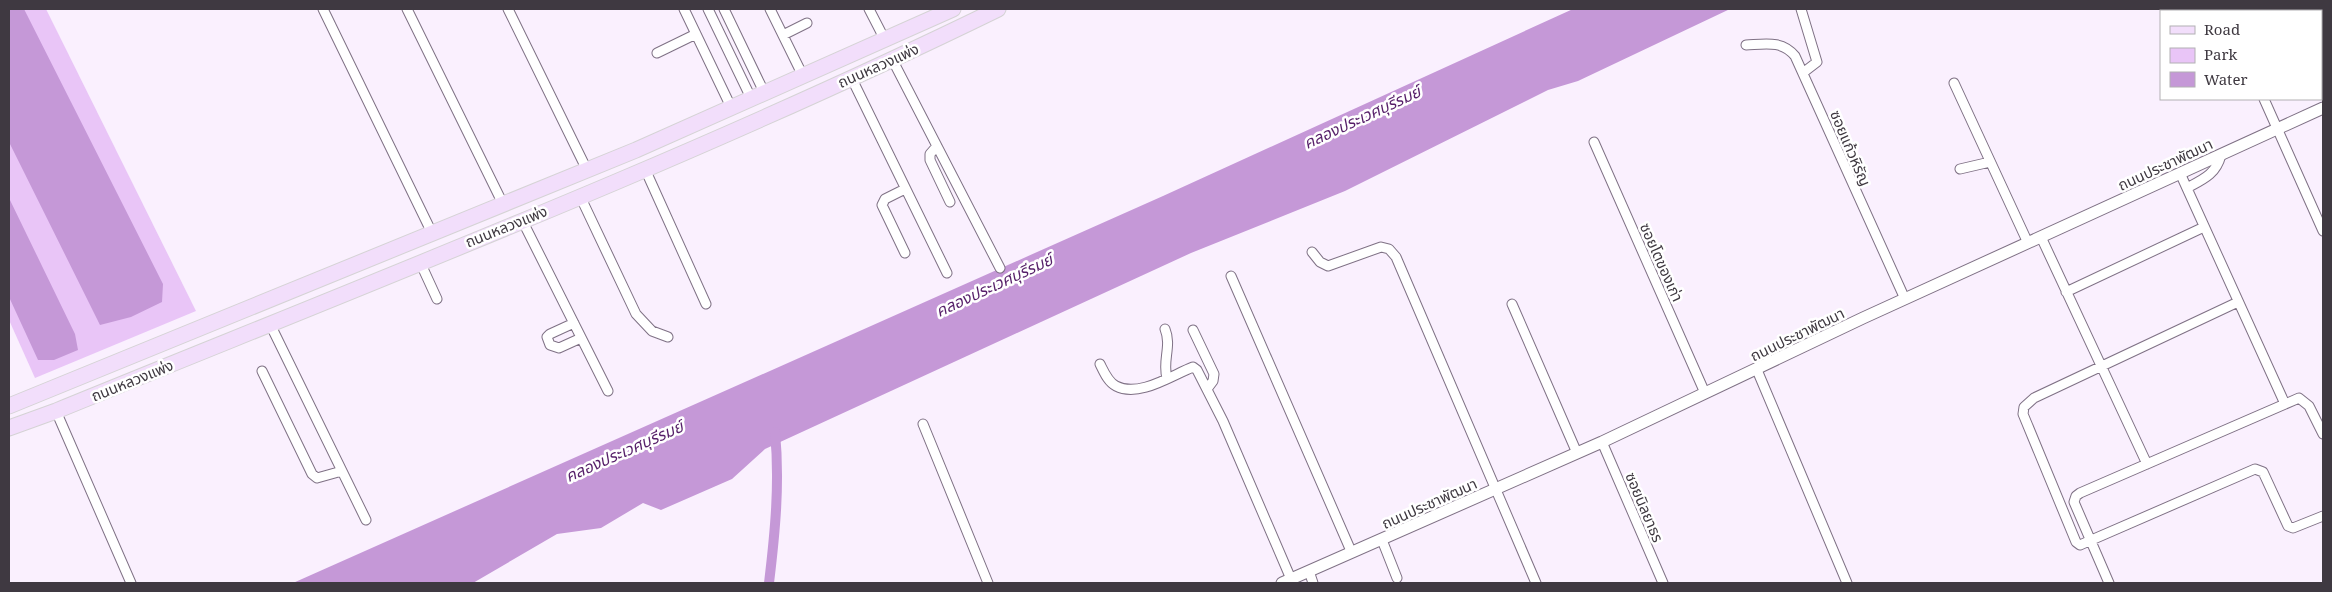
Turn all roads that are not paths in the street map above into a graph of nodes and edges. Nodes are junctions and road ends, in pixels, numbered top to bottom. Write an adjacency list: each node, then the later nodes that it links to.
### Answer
1 (323, 9): 49 (street)
2 (407, 9): 45 (street)
3 (508, 9): 39 (street)
4 (684, 9): 16 (street)
5 (708, 9): 15 (street)
6 (724, 9): 13 (street)
7 (770, 9): 17 (street)
8 (870, 9): 18 (street)
9 (953, 9): 14 (main road, ถนนหลวงแพ่ง)
10 (998, 9): 19 (main road, ถนนหลวงแพ่ง)
11 (1801, 9): 23 (street)
12 (807, 23): 17 (street)
13 (733, 27): 15 (street); 27 (street)
14 (914, 28): 18 (main road, ถนนหลวงแพ่ง); 19 (main road)
15 (720, 33): 27 (street)
16 (696, 34): 21 (street); 29 (street)
17 (783, 35): 24 (street)
18 (885, 40): 24 (main road, ถนนหลวงแพ่ง)
19 (923, 46): 22 (main road, ถนนหลวงแพ่ง)
20 (1746, 46): 23 (street, ซอยแก้วหิรัญ)
21 (658, 53)
22 (892, 59): 25 (main road, ถนนหลวงแพ่ง); 33 (street)
23 (1804, 72): 60 (street, ซอยแก้วหิรัญ)
24 (803, 76): 27 (main road, ถนนหลวงแพ่ง)
25 (851, 77): 37 (main road, ถนนหลวงแพ่ง); 42 (street)
26 (1954, 83): 36 (street)
27 (758, 95): 29 (main road, ถนนหลวงแพ่ง)
28 (2264, 100): 31 (street)
29 (731, 107): 34 (main road, ถนนหลวงแพ่ง)
30 (2323, 108): 31 (street, ถนนประชาพัฒนา)
31 (2278, 127): 35 (street, ถนนประชาพัฒนา); 48 (street)
32 (1594, 142): 77 (street, ซอยโตของเก่า)
33 (937, 146): 44 (street); 55 (street)
34 (636, 150): 37 (main road); 39 (main road, ถนนหลวงแพ่ง)
35 (2221, 154): 40 (street, ถนนประชาพัฒนา); 41 (street)
36 (1990, 162): 38 (street); 51 (street)
37 (645, 169): 43 (main road, ถนนหลวงแพ่ง); 62 (street)
38 (1960, 169)
39 (587, 170): 45 (main road, ถนนหลวงแพ่ง)
40 (2180, 173): 41 (street); 50 (street, ถนนประชาพัฒนา)
41 (2187, 188): 47 (street)
42 (906, 189): 53 (street); 56 (street)
43 (580, 196): 46 (main road, ถนนหลวงแพ่ง); 68 (street)
44 (950, 202)
45 (503, 204): 49 (main road, ถนนหลวงแพ่ง)
46 (522, 220): 54 (main road, ถนนหลวงแพ่ง); 64 (street)
47 (2204, 227): 58 (street); 61 (street)
48 (2323, 231)
49 (432, 233): 79 (main road, ถนนหลวงแพ่ง)
50 (2041, 237): 51 (street, ถนนประชาพัฒนา); 58 (street)
51 (2028, 243): 60 (street, ถนนประชาพัฒนา)
52 (1312, 252): 88 (street)
53 (905, 253)
54 (420, 262): 59 (street); 65 (main road, ถนนหลวงแพ่ง)
55 (1000, 268)
56 (947, 273)
57 (1231, 276): 93 (street)
58 (2066, 292): 71 (street)
59 (437, 299)
60 (1905, 299): 72 (street, ถนนประชาพัฒนา)
61 (2238, 302): 71 (street); 78 (street)
62 (706, 304)
63 (1512, 304): 85 (street)
64 (574, 323): 69 (street); 69 (street)
65 (270, 324): 80 (main road, ถนนหลวงแพ่ง); 87 (street)
66 (1165, 329): 74 (street)
67 (1193, 330): 75 (street)
68 (668, 337)
69 (581, 338): 76 (street)
70 (1100, 364): 74 (street)
71 (2101, 366): 86 (street); 92 (street)
72 (1757, 370): 77 (street, ถนนประชาพัฒนา); 102 (street)
73 (262, 371): 87 (street)
74 (1167, 378): 75 (street)
75 (1207, 388): 96 (street)
76 (608, 391)
77 (1705, 393): 84 (street, ถนนประชาพัฒนา)
78 (2285, 404): 83 (street); 86 (street)
79 (9, 406)
80 (56, 411): 82 (main road, ถนนหลวงแพ่ง); 97 (street)
81 (923, 424): 98 (street)
82 (9, 428)
83 (2323, 434)
84 (1602, 442): 85 (street, ถนนประชาพัฒนา); 101 (street, ซอยนิลยาธร)
85 (1577, 453): 88 (street, ถนนประชาพัฒนา)
86 (2147, 464): 92 (street)
87 (342, 472): 90 (street)
88 (1496, 490): 91 (street, ถนนประชาพัฒนา); 100 (street)
89 (2323, 516): 92 (street)
90 (366, 520)
91 (1382, 540): 93 (street, ถนนประชาพัฒนา); 95 (street)
92 (2091, 542): 103 (street)
93 (1352, 551): 94 (street, ถนนประชาพัฒนา)
94 (1309, 571): 96 (street, ถนนประชาพัฒนา); 99 (street)
95 (1397, 578)
96 (1291, 581)
97 (131, 583)
98 (988, 583)
99 (1313, 583)
100 (1536, 583)
101 (1663, 583)
102 (1847, 583)
103 (2109, 583)

